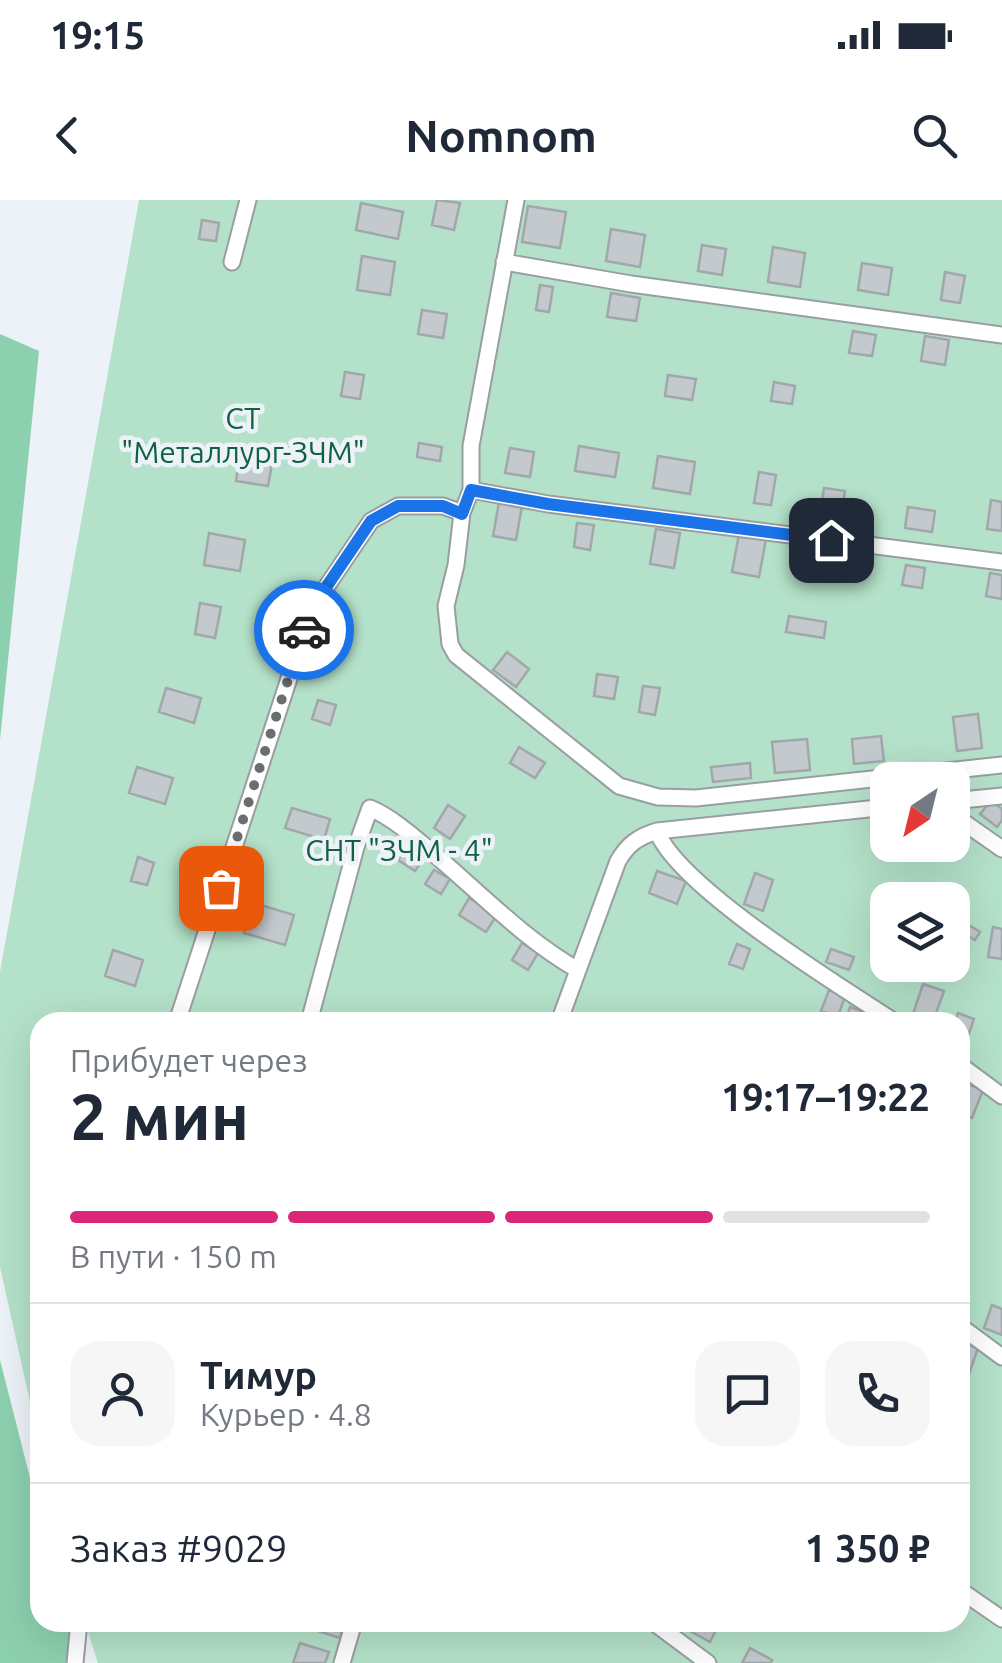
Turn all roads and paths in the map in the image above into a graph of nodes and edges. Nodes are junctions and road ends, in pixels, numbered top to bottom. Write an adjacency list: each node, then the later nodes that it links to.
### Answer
1 (248, 200): 3 (lane)
2 (516, 200): 4 (lane)
3 (232, 262)
4 (504, 262): 5 (lane); 6 (lane)
5 (1002, 334)
6 (471, 490): 7 (lane); 8 (lane)
7 (462, 514): 9 (lane); 17 (lane)
8 (1002, 562)
9 (1002, 765)
10 (1002, 796): 11 (lane)
11 (970, 799)
12 (870, 808): 14 (lane)
13 (970, 827): 15 (lane)
14 (656, 831): 16 (lane); 20 (lane)
15 (1002, 849)
16 (578, 970): 18 (lane); 19 (lane)
17 (180, 1012)
18 (312, 1012)
19 (563, 1012)
20 (881, 1012)
21 (970, 1072): 22 (lane)
22 (1002, 1096)
23 (970, 1333): 24 (lane)
24 (1002, 1357)
25 (970, 1597): 26 (lane)
26 (1002, 1619)
27 (78, 1632): 30 (lane)
28 (351, 1632): 31 (lane)
29 (666, 1632): 32 (lane)
30 (75, 1663)
31 (342, 1663)
32 (708, 1663)

